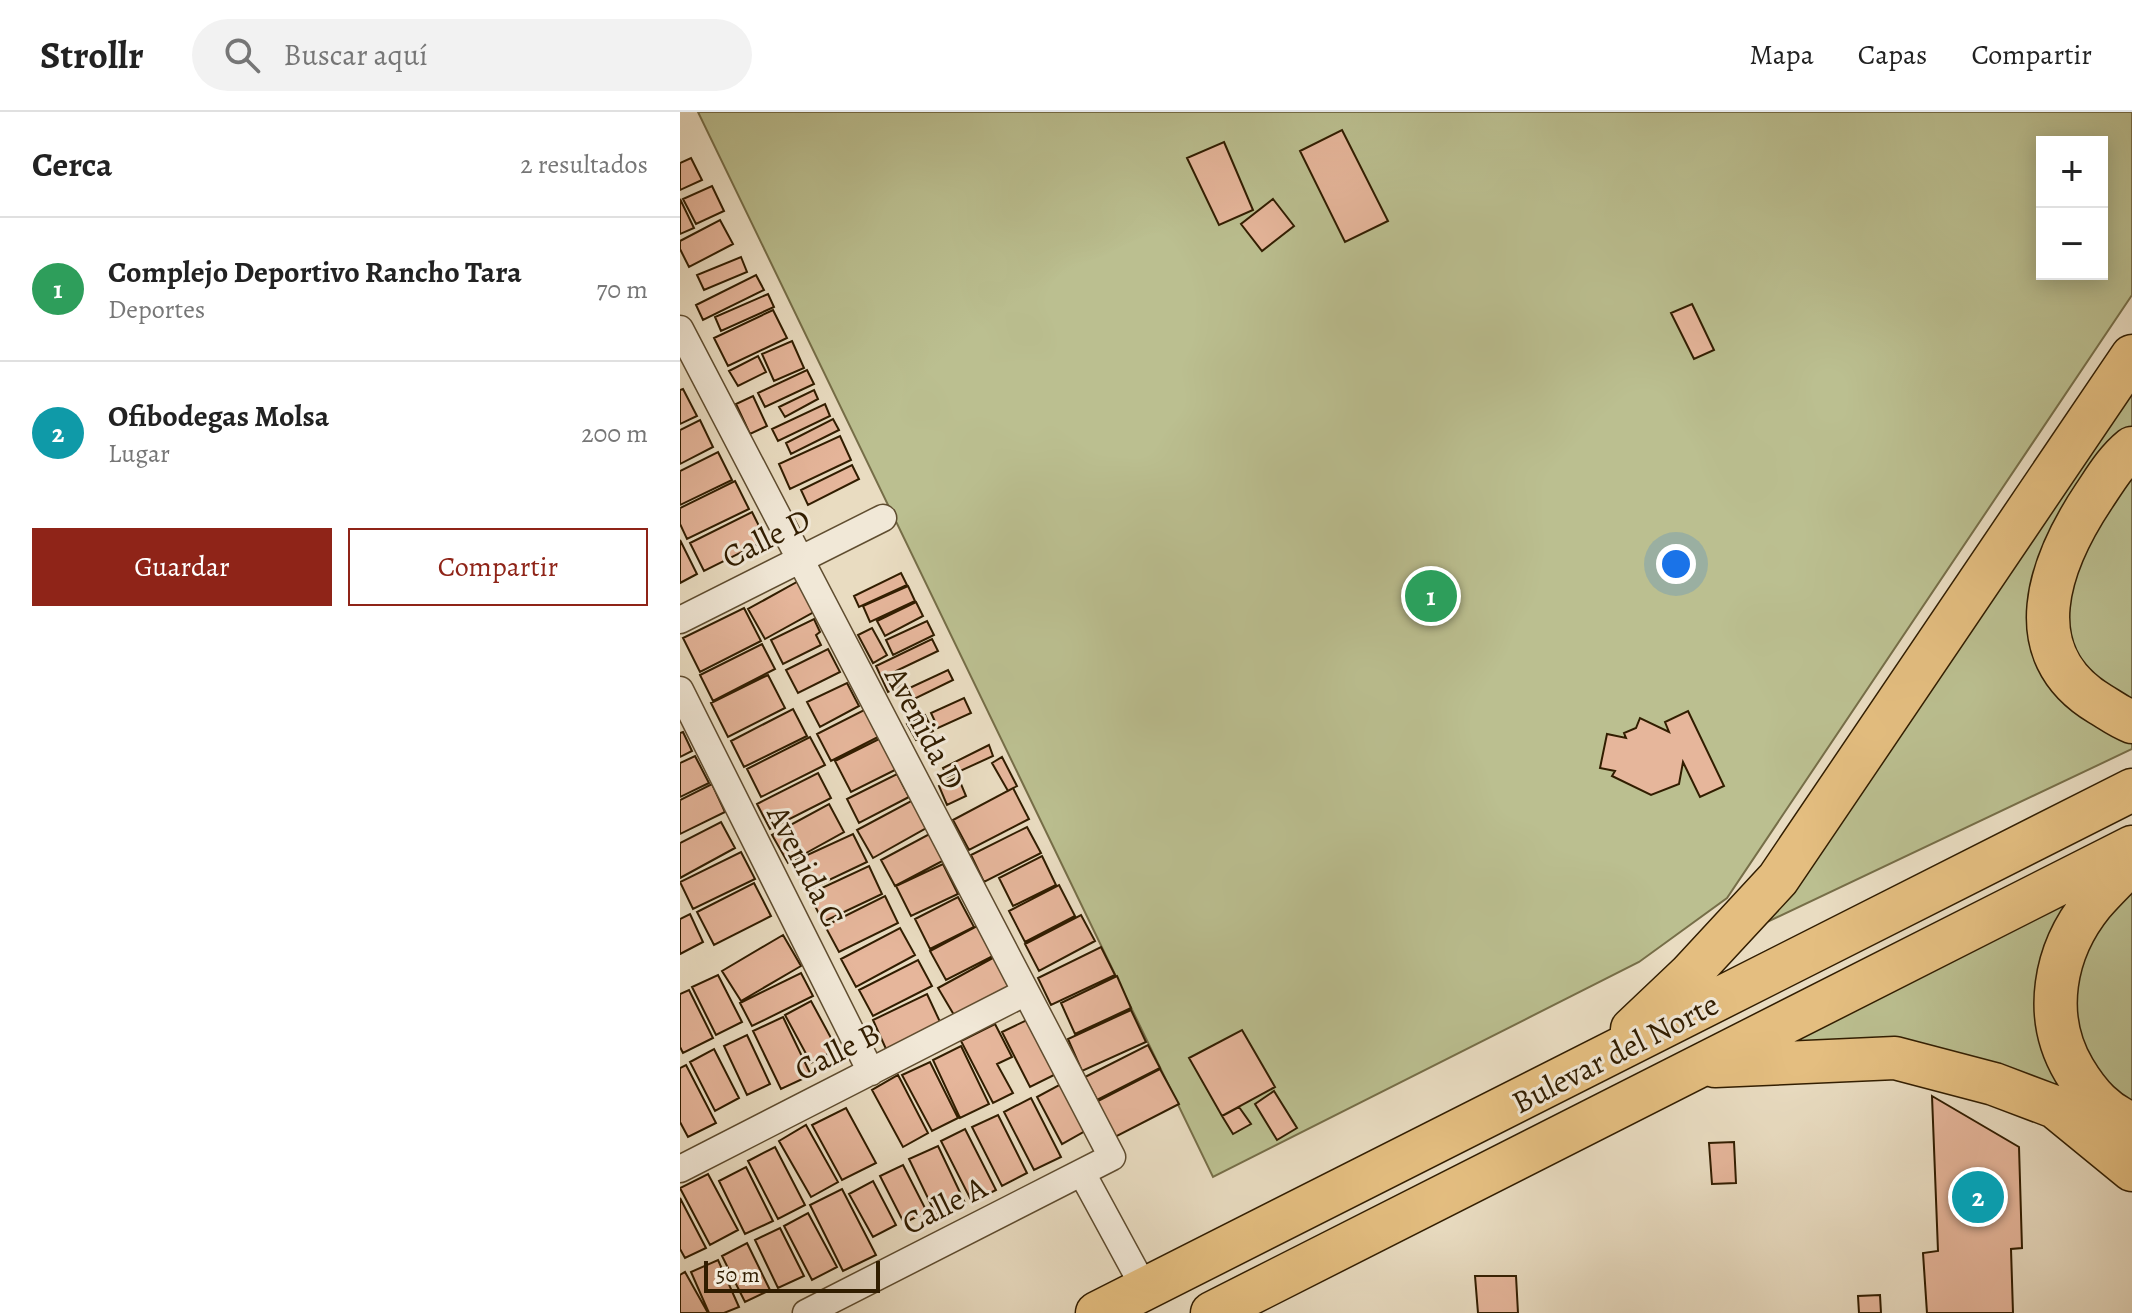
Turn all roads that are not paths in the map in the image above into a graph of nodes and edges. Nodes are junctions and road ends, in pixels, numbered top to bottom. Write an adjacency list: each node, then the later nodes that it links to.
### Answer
1 (680, 329): 5 (street, Avenida D)
2 (2132, 356): 13 (highway)
3 (2132, 448): 8 (highway)
4 (883, 518): 5 (street, Calle D)
5 (799, 560): 6 (street, Calle D); 12 (street, Avenida D)
6 (680, 620)
7 (680, 690): 15 (street, Avenida C)
8 (2132, 722)
9 (2132, 790): 13 (highway, Bulevar del Norte)
10 (2132, 847): 14 (highway, Bulevar del Norte)
11 (2132, 862): 16 (highway)
12 (1024, 993): 15 (street, Calle B); 17 (street, Avenida D)
13 (1596, 1063): 21 (highway, Bulevar del Norte)
14 (1694, 1067): 19 (highway); 24 (highway, Bulevar del Norte)
15 (871, 1072): 18 (street, Calle B)
16 (2132, 1124)
17 (1112, 1157): 20 (street, Calle A)
18 (680, 1169)
19 (2132, 1170)
20 (1082, 1173): 21 (street); 22 (street, Calle A)
21 (1145, 1289): 23 (highway, Bulevar del Norte)
22 (806, 1313)
23 (1097, 1313)
24 (1212, 1313)

